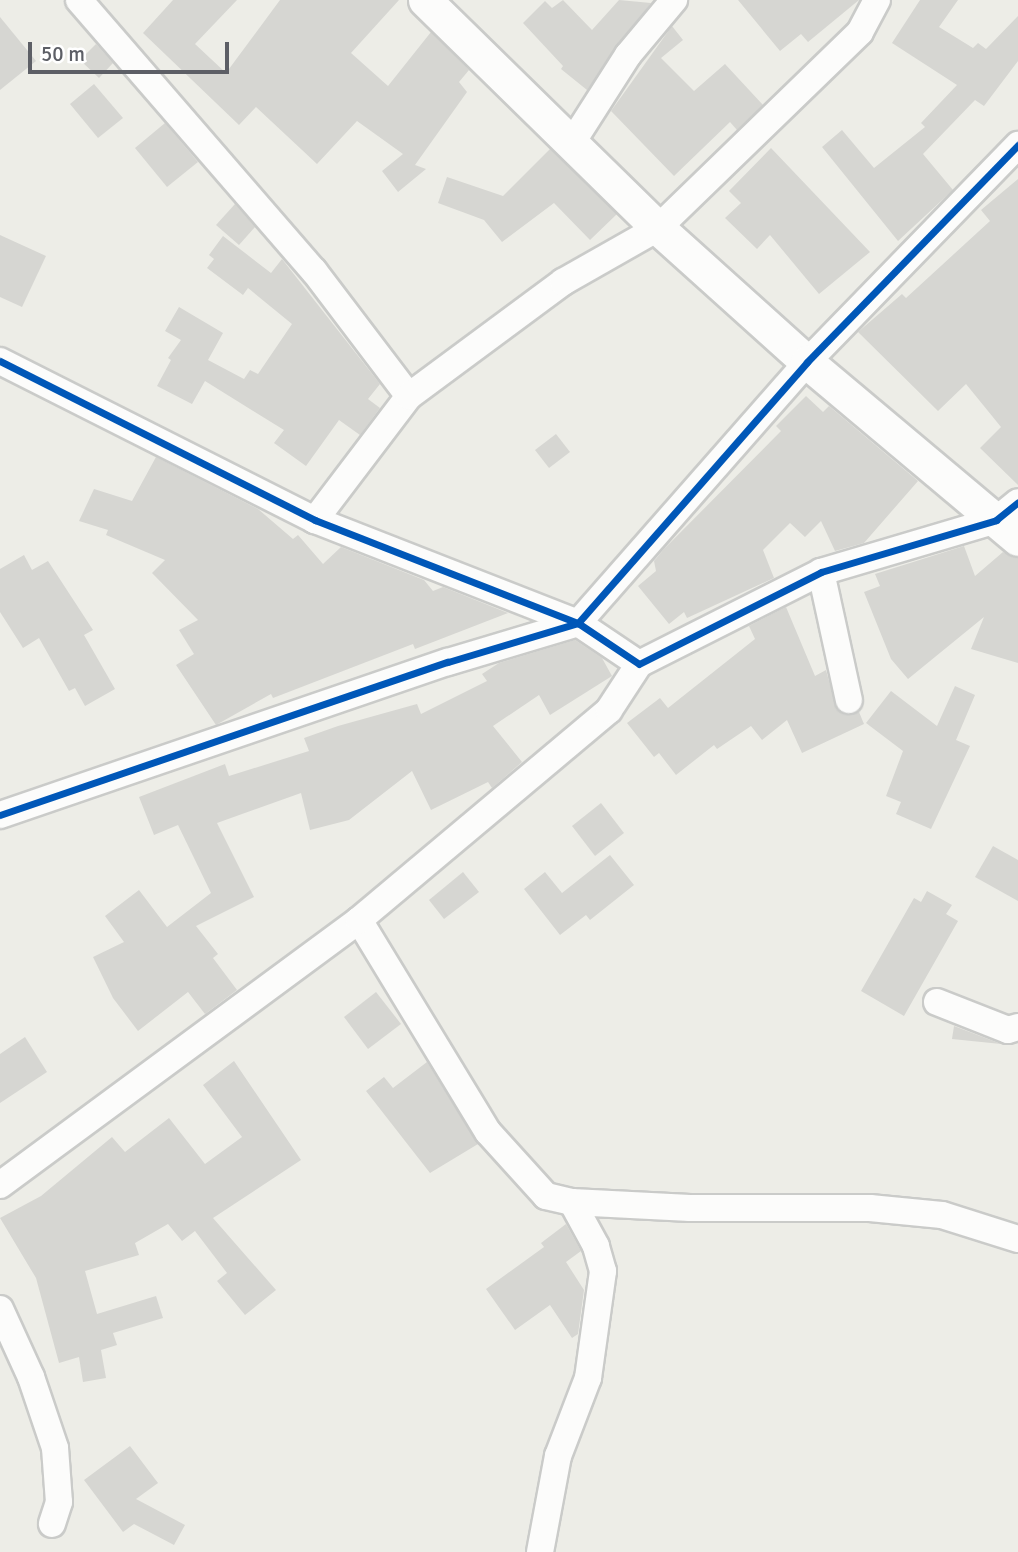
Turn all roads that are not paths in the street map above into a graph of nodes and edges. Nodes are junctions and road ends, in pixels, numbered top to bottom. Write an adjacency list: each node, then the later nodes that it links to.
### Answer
1 (79, 0): 10 (street)
2 (425, 0): 5 (street)
3 (674, 0): 5 (street)
4 (877, 0): 7 (street)
5 (573, 141): 7 (street)
6 (1018, 145): 9 (street)
7 (658, 228): 9 (street); 10 (street)
8 (0, 361): 11 (street)
9 (807, 362): 12 (street); 14 (street)
10 (409, 396): 11 (street)
11 (315, 520): 14 (street)
12 (1011, 520): 13 (street)
13 (821, 572): 15 (street); 16 (street)
14 (578, 623): 15 (street); 17 (street)
15 (639, 664): 18 (street)
16 (849, 700)
17 (0, 815)
18 (359, 920): 21 (street); 22 (street)
19 (937, 1002): 20 (street)
20 (1018, 1027)
21 (0, 1185)
22 (572, 1202): 23 (street); 26 (street)
23 (1018, 1240)
24 (0, 1309): 25 (street)
25 (52, 1524)
26 (540, 1552)

